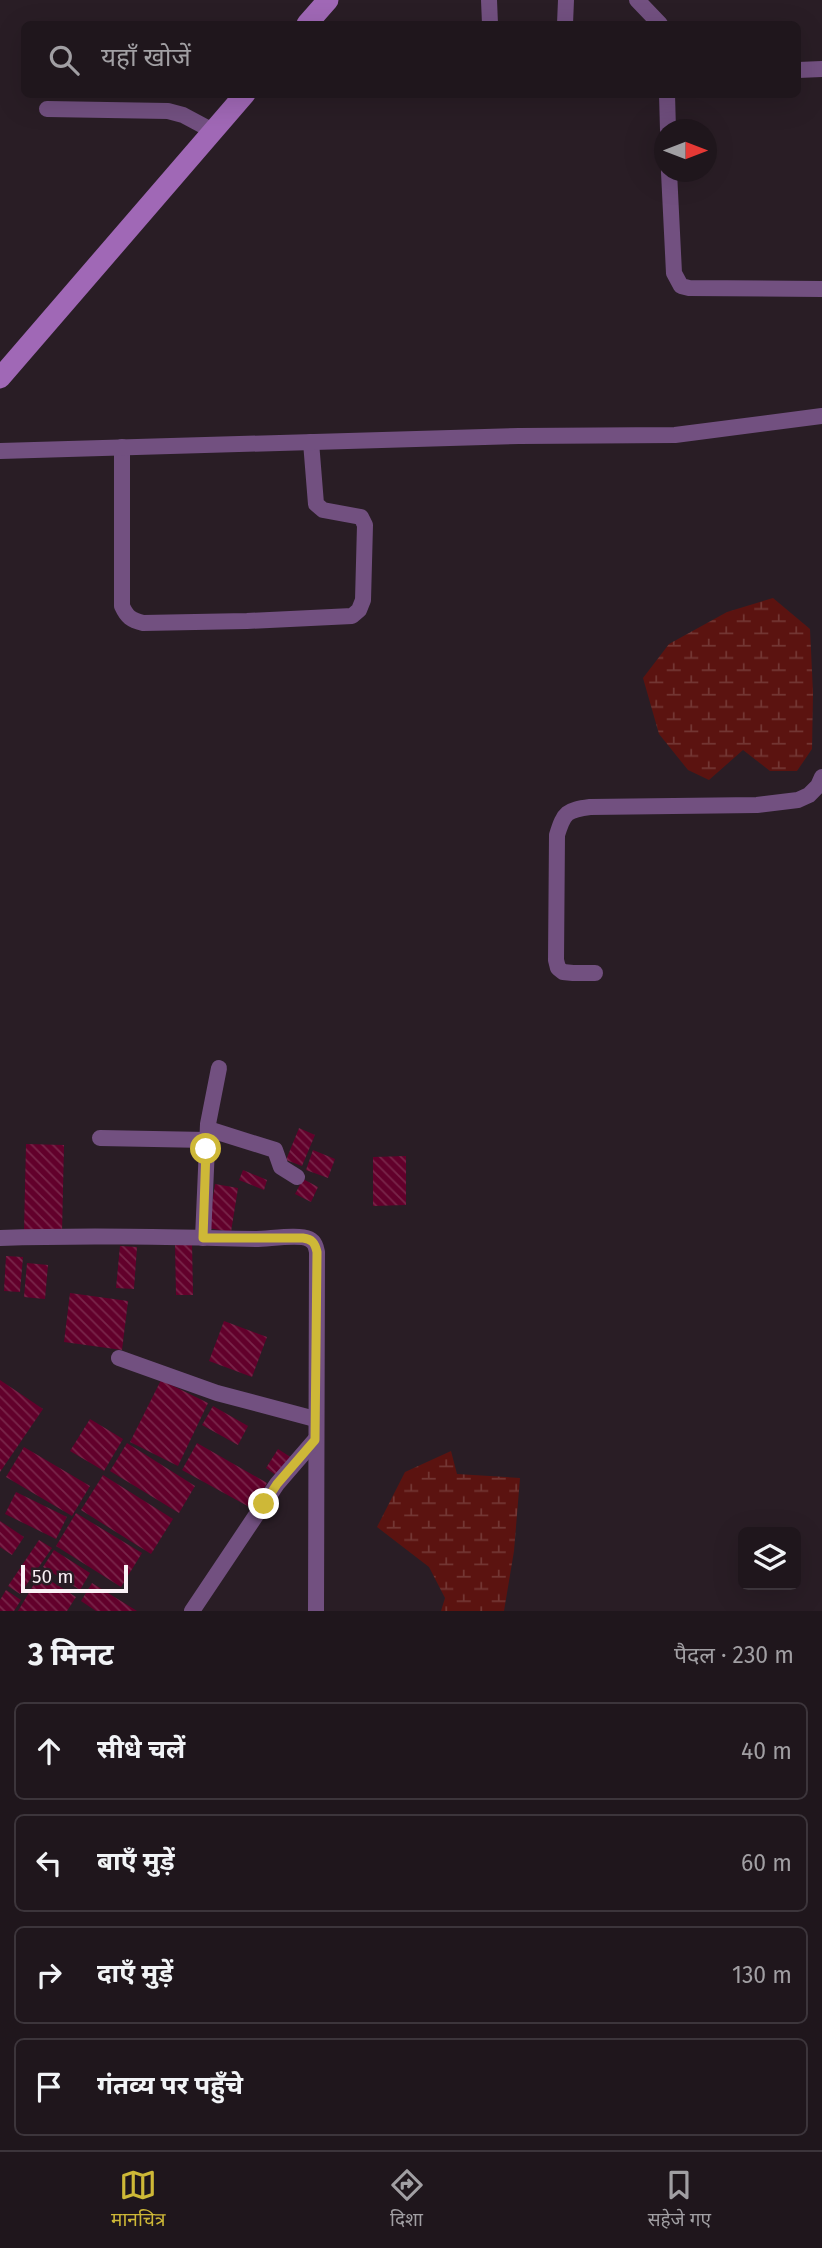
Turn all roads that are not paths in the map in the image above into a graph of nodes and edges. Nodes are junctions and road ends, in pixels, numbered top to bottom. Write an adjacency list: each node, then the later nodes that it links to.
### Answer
1 (328, 0): 5 (street)
2 (489, 0): 6 (street)
3 (566, 0): 7 (street)
4 (637, 0): 8 (street)
5 (310, 21)
6 (490, 21)
7 (565, 21)
8 (657, 21)
9 (822, 69): 10 (street)
10 (801, 70)
11 (242, 98): 15 (street)
12 (667, 98): 14 (street)
13 (47, 109): 15 (street)
14 (668, 119)
15 (213, 131): 18 (street)
16 (669, 182): 17 (street)
17 (822, 289)
18 (0, 378)
19 (822, 416): 20 (street)
20 (311, 442): 21 (street); 21 (street)
21 (122, 447): 22 (street)
22 (0, 451)
23 (822, 777): 24 (street)
24 (595, 973)
25 (219, 1068): 26 (street)
26 (207, 1134): 27 (street); 28 (street); 30 (street)
27 (100, 1138)
28 (297, 1177)
29 (0, 1238): 30 (street)
30 (203, 1238): 32 (street)
31 (119, 1358): 32 (street)
32 (315, 1419): 33 (street)
33 (315, 1440): 34 (street); 35 (street)
34 (192, 1611)
35 (316, 1611)

